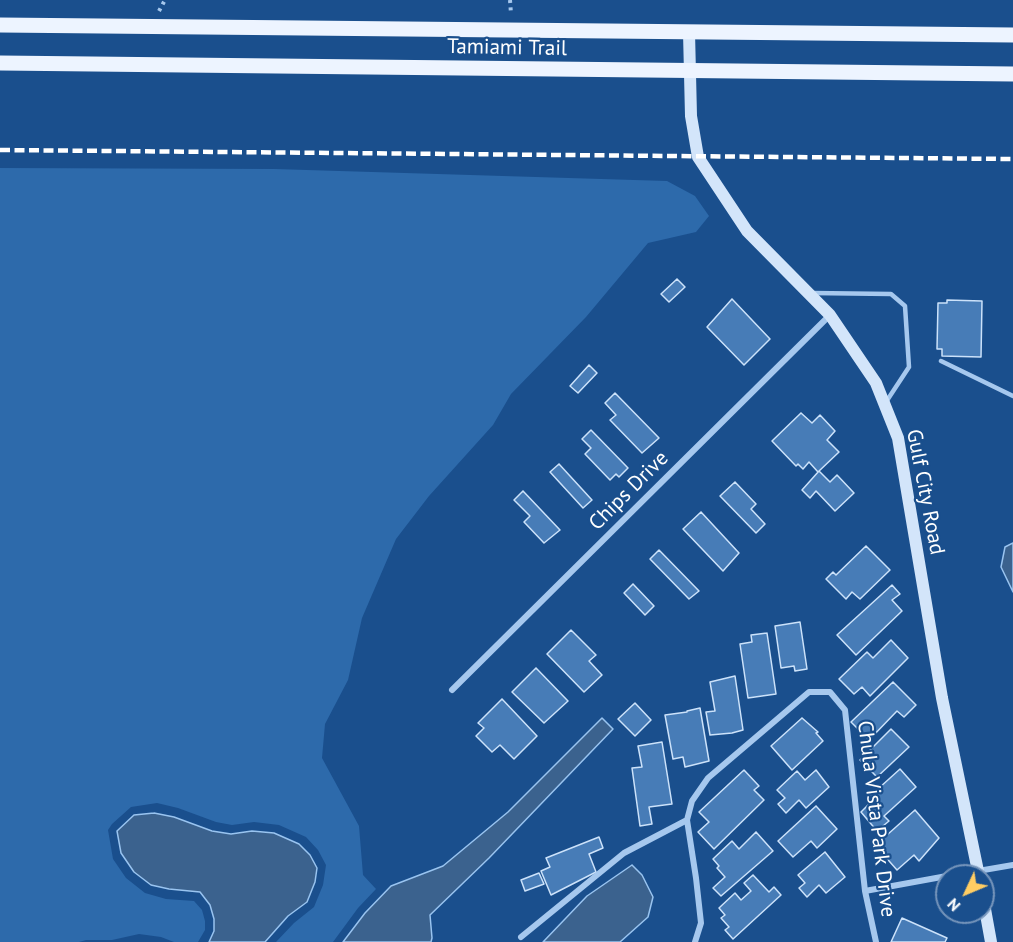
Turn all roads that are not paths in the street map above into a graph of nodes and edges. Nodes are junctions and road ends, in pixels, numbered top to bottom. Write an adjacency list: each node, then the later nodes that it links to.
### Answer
1 (0, 25): 2 (main road, Tamiami Trail)
2 (689, 32): 3 (main road, Tamiami Trail); 5 (street, Gulf City Road)
3 (1013, 35)
4 (0, 63): 5 (main road, Tamiami Trail)
5 (690, 71): 6 (main road, Tamiami Trail); 7 (street, Gulf City Road)
6 (1013, 74)
7 (808, 293): 8 (street, Gulf City Road); 11 (lane)
8 (830, 315): 11 (street, Gulf City Road); 12 (street, Chips Drive)
9 (942, 361): 10 (lane)
10 (1013, 396)
11 (885, 404): 14 (street, Gulf City Road)
12 (452, 690)
13 (687, 820): 18 (street, Chula Vista Park Drive); 20 (street); 21 (street)
14 (976, 864)
15 (1013, 865): 16 (street)
16 (995, 869)
17 (935, 878): 18 (street)
18 (865, 891): 22 (street, Chula Vista Park Drive)
19 (988, 924): 23 (street)
20 (521, 937)
21 (695, 942)
22 (876, 942)
23 (991, 942)

